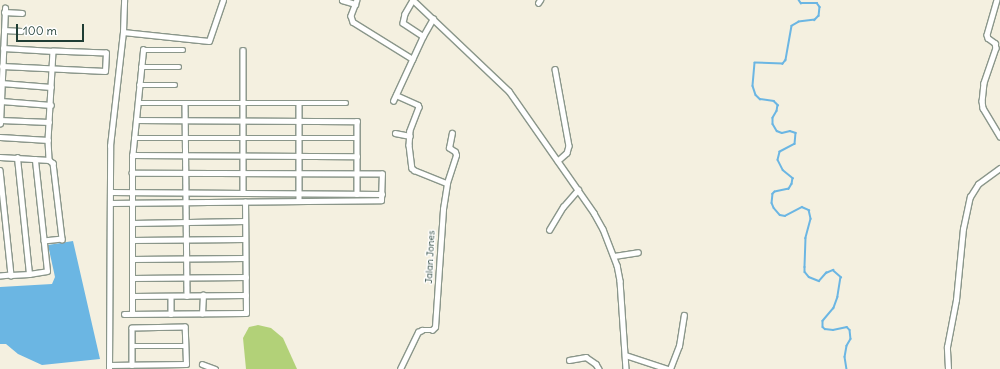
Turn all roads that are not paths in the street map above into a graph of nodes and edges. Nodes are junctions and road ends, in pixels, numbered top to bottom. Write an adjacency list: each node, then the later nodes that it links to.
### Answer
1 (124, 0): 11 (street)
2 (223, 0): 11 (street)
3 (342, 0): 6 (street)
4 (413, 0): 8 (street); 12 (street)
5 (997, 0): 47 (street)
6 (356, 2): 17 (street)
7 (22, 13): 9 (street)
8 (433, 19): 12 (street); 63 (street)
9 (4, 30): 10 (street); 13 (street)
10 (21, 31)
11 (123, 32): 73 (street)
12 (423, 36): 17 (street)
13 (3, 48): 16 (street); 18 (street)
14 (183, 50): 19 (street)
15 (243, 50): 32 (street)
16 (53, 51): 21 (street); 21 (street)
17 (413, 59): 27 (street)
18 (2, 66): 21 (street); 23 (street)
19 (141, 67): 20 (street); 24 (street)
20 (179, 67)
21 (53, 69): 26 (street)
22 (555, 69): 63 (street)
23 (1, 83): 26 (street); 28 (street)
24 (139, 85): 25 (street); 30 (street)
25 (175, 85)
26 (51, 87): 35 (street)
27 (396, 95): 29 (street); 46 (street)
28 (1, 101): 35 (street); 36 (street)
29 (393, 101)
30 (138, 103): 31 (street); 37 (street)
31 (185, 103): 32 (street); 38 (street)
32 (243, 103): 33 (street); 39 (street)
33 (299, 103): 34 (street); 40 (street)
34 (346, 103)
35 (51, 104): 41 (street)
36 (0, 120): 41 (street); 42 (street)
37 (136, 120): 38 (street); 48 (street)
38 (185, 120): 39 (street); 49 (street)
39 (243, 120): 40 (street); 50 (street)
40 (299, 121): 51 (street); 52 (street)
41 (49, 122): 53 (street)
42 (0, 124)
43 (396, 132): 46 (street)
44 (452, 133): 71 (street, Jalan Jones)
45 (0, 136): 53 (street)
46 (410, 136): 71 (street)
47 (1000, 136)
48 (134, 138): 49 (street); 54 (street)
49 (185, 138): 50 (street); 55 (street)
50 (243, 138): 51 (street); 56 (street)
51 (299, 138): 52 (street); 58 (street)
52 (357, 138): 59 (street)
53 (48, 140): 62 (street)
54 (132, 155): 55 (street); 66 (street)
55 (185, 155): 56 (street); 67 (street)
56 (243, 155): 58 (street); 68 (street)
57 (0, 156): 60 (street)
58 (299, 156): 59 (street); 69 (street)
59 (357, 156): 70 (street)
60 (17, 158): 61 (street); 98 (street)
61 (35, 160): 62 (street); 92 (street)
62 (49, 160): 92 (street)
63 (558, 161): 72 (street)
64 (1000, 168): 126 (street)
65 (0, 170): 99 (street)
66 (132, 173): 67 (street); 74 (street)
67 (186, 173): 68 (street); 75 (street)
68 (243, 174): 69 (street); 76 (street)
69 (299, 174): 70 (street); 77 (street)
70 (357, 174): 78 (street); 79 (street)
71 (447, 183): 122 (street, Jalan Jones)
72 (578, 190): 88 (street); 94 (street)
73 (110, 192): 74 (street); 83 (street)
74 (132, 192): 75 (street); 84 (street)
75 (186, 193): 76 (street); 81 (street)
76 (243, 193): 77 (street)
77 (299, 193): 78 (street); 80 (street)
78 (357, 194): 79 (street)
79 (382, 194): 80 (street)
80 (299, 201): 82 (street)
81 (186, 202): 82 (street); 84 (street); 86 (street)
82 (245, 202): 85 (street)
83 (110, 203): 84 (street); 120 (street)
84 (132, 203): 87 (street)
85 (245, 221): 86 (street); 89 (street)
86 (186, 222): 87 (street); 91 (street)
87 (132, 223): 90 (street)
88 (549, 230)
89 (245, 239): 91 (street); 95 (street)
90 (132, 240): 91 (street); 96 (street)
91 (186, 240): 97 (street)
92 (44, 241): 98 (street)
93 (638, 252): 94 (street)
94 (614, 256): 116 (street)
95 (245, 258): 97 (street); 101 (street)
96 (132, 259): 97 (street); 103 (street)
97 (186, 259): 102 (street)
98 (29, 274): 99 (street)
99 (11, 275): 100 (street)
100 (0, 276)
101 (246, 276): 102 (street); 105 (street)
102 (187, 277): 103 (street); 108 (street)
103 (132, 278): 106 (street)
104 (202, 295): 105 (street); 108 (street); 112 (street)
105 (246, 295): 112 (street)
106 (132, 296): 107 (street); 110 (street)
107 (171, 296): 108 (street); 111 (street)
108 (187, 296)
109 (124, 314): 110 (street)
110 (132, 314): 111 (street)
111 (171, 314): 112 (street)
112 (202, 314)
113 (684, 315): 125 (street)
114 (132, 346): 115 (street); 115 (street); 119 (street)
115 (186, 346): 119 (street)
116 (625, 355): 124 (street); 125 (street)
117 (569, 360): 123 (street)
118 (202, 364): 121 (street)
119 (132, 365): 120 (street)
120 (109, 367)
121 (215, 369)
122 (400, 369)
123 (599, 369)
124 (626, 369)
125 (669, 369)
126 (948, 369)

